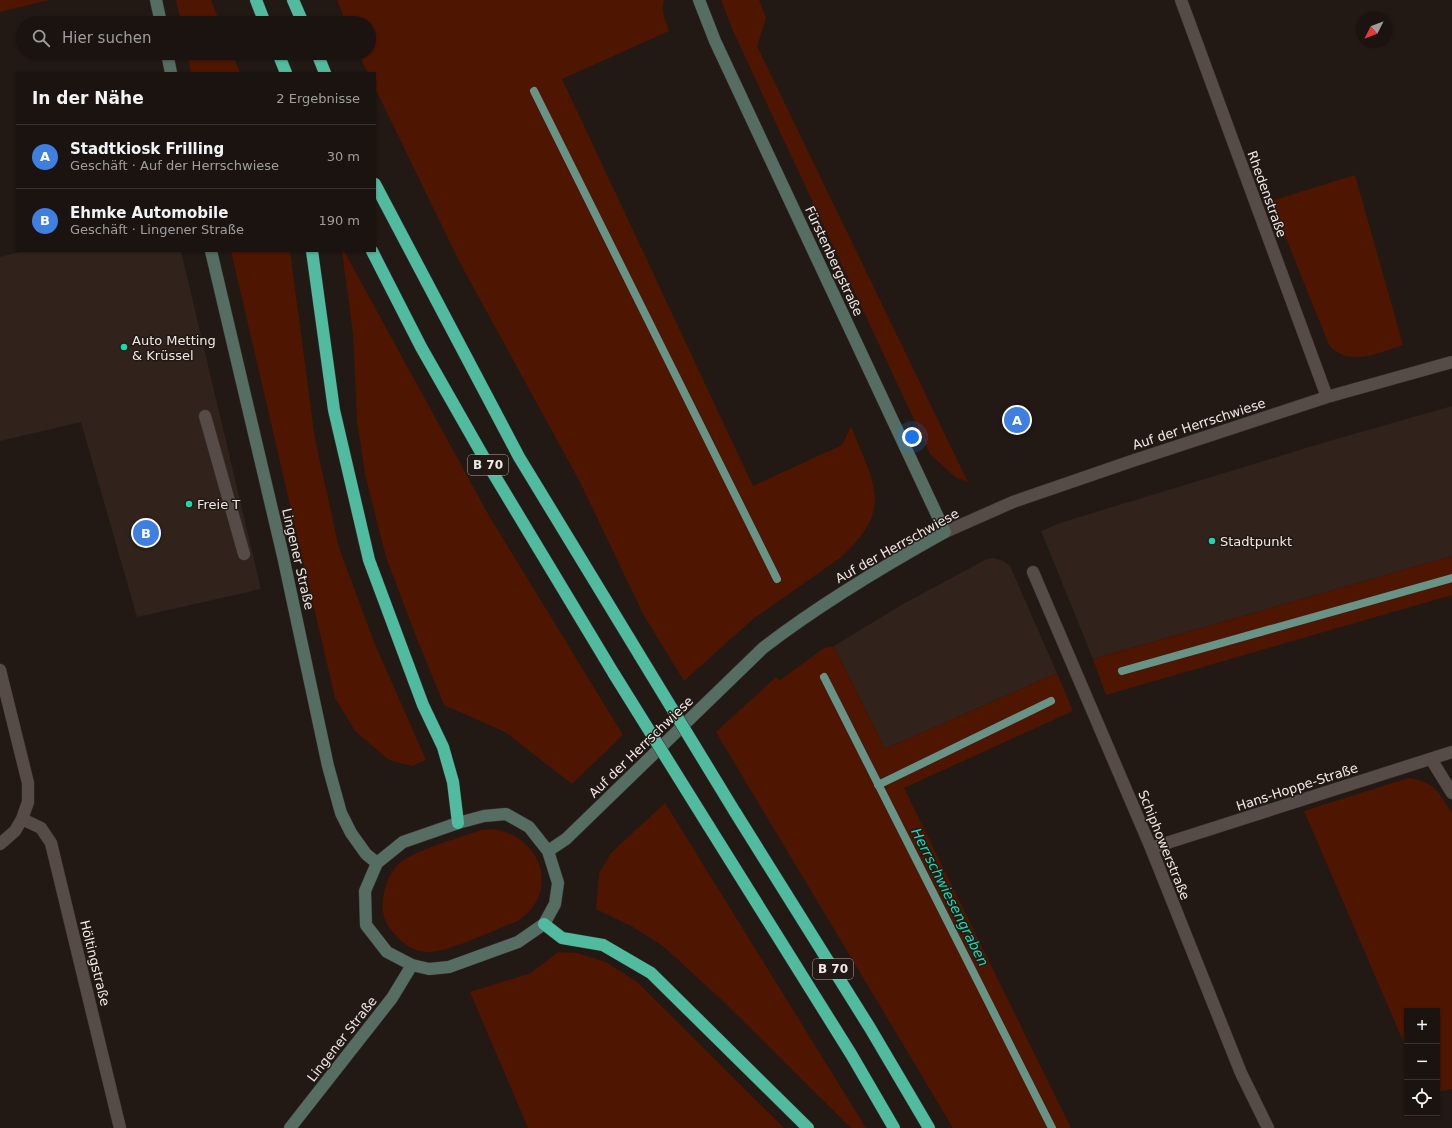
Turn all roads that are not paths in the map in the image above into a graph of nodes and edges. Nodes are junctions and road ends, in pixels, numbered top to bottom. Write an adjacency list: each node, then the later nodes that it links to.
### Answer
1 (156, 0): 6 (street)
2 (256, 0): 7 (highway)
3 (293, 0): 8 (highway)
4 (699, 0): 22 (street, Fürstenbergstraße)
5 (1181, 0): 20 (street, Rhedenstraße)
6 (159, 16)
7 (262, 16)
8 (300, 16)
9 (169, 60): 12 (street)
10 (281, 60): 13 (highway)
11 (320, 60): 14 (highway)
12 (172, 72)
13 (286, 72)
14 (325, 72)
15 (376, 186): 41 (highway, B 70, bridge)
16 (211, 252): 34 (street, Lingener Straße)
17 (312, 252): 30 (highway)
18 (373, 252): 40 (highway, B 70, bridge)
19 (1452, 362): 20 (street, Auf der Herrschwiese)
20 (1327, 397): 22 (street, Auf der Herrschwiese)
21 (205, 416): 23 (street)
22 (946, 532): 33 (street, Auf der Herrschwiese)
23 (244, 554)
24 (1033, 572): 32 (street, Schiphowerstraße)
25 (0, 670): 29 (street)
26 (1452, 752): 27 (street, Hans-Hoppe-Straße)
27 (1431, 760): 28 (street); 32 (street, Hans-Hoppe-Straße)
28 (1452, 793)
29 (22, 819): 31 (street); 37 (street, Höltingstraße)
30 (458, 823): 33 (street); 34 (street)
31 (0, 844)
32 (1151, 848): 42 (street, Schiphowerstraße)
33 (548, 851): 35 (street)
34 (377, 863): 36 (street)
35 (544, 924): 36 (street); 39 (highway)
36 (412, 965): 38 (street, Lingener Straße)
37 (120, 1128)
38 (290, 1128)
39 (808, 1128)
40 (894, 1128)
41 (929, 1128)
42 (1268, 1128)

